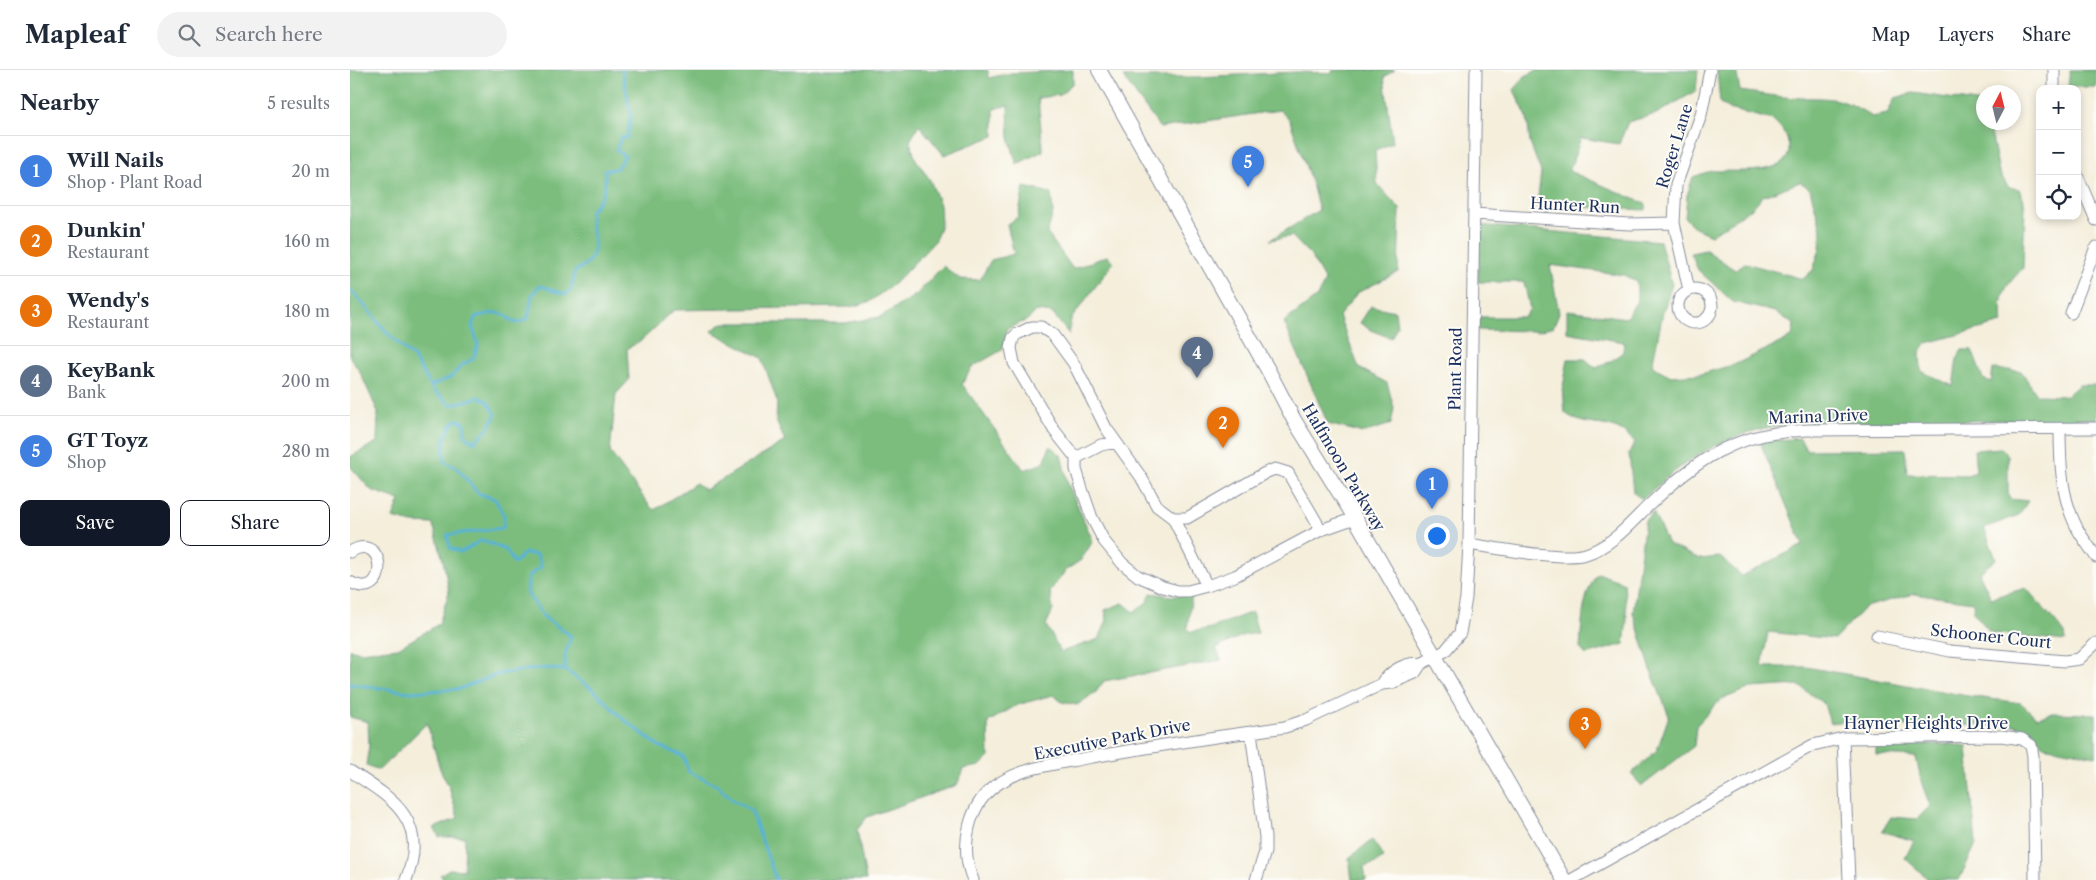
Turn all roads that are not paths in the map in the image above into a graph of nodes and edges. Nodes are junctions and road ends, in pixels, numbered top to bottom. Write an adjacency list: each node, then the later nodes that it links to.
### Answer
1 (1099, 70): 18 (main road, Halfmoon Parkway)
2 (1476, 70): 7 (street, Plant Road)
3 (1710, 70): 9 (street, Roger Lane)
4 (2054, 70): 5 (street)
5 (2054, 85)
6 (2077, 175): 8 (street)
7 (1474, 214): 9 (street, Hunter Run); 20 (street, Plant Road)
8 (2096, 220)
9 (1674, 223): 11 (street, Roger Lane)
10 (2096, 247): 12 (street)
11 (1689, 290)
12 (2071, 312)
13 (2096, 428): 14 (street, Marina Drive)
14 (2060, 429): 20 (street, Marina Drive); 22 (street)
15 (1116, 442): 16 (street); 16 (street); 17 (street)
16 (1076, 458): 24 (street)
17 (1173, 518): 19 (street); 24 (street)
18 (1355, 518): 19 (street); 27 (main road, Halfmoon Parkway)
19 (1321, 530): 24 (street)
20 (1469, 544): 27 (street, Plant Road)
21 (350, 552): 23 (street)
22 (2096, 557)
23 (350, 582)
24 (1207, 586)
25 (1876, 636): 26 (street, Schooner Court)
26 (2096, 643)
27 (1436, 657): 28 (street, Executive Park Drive); 34 (main road, Halfmoon Parkway)
28 (1251, 732): 32 (street, Executive Park Drive); 33 (street)
29 (1843, 738): 35 (street, Hayner Heights Drive); 36 (street); 37 (street, Hayner Heights Drive)
30 (350, 771): 31 (street)
31 (406, 880)
32 (973, 880)
33 (1256, 880)
34 (1564, 880)
35 (1571, 880)
36 (1849, 880)
37 (2036, 880)

